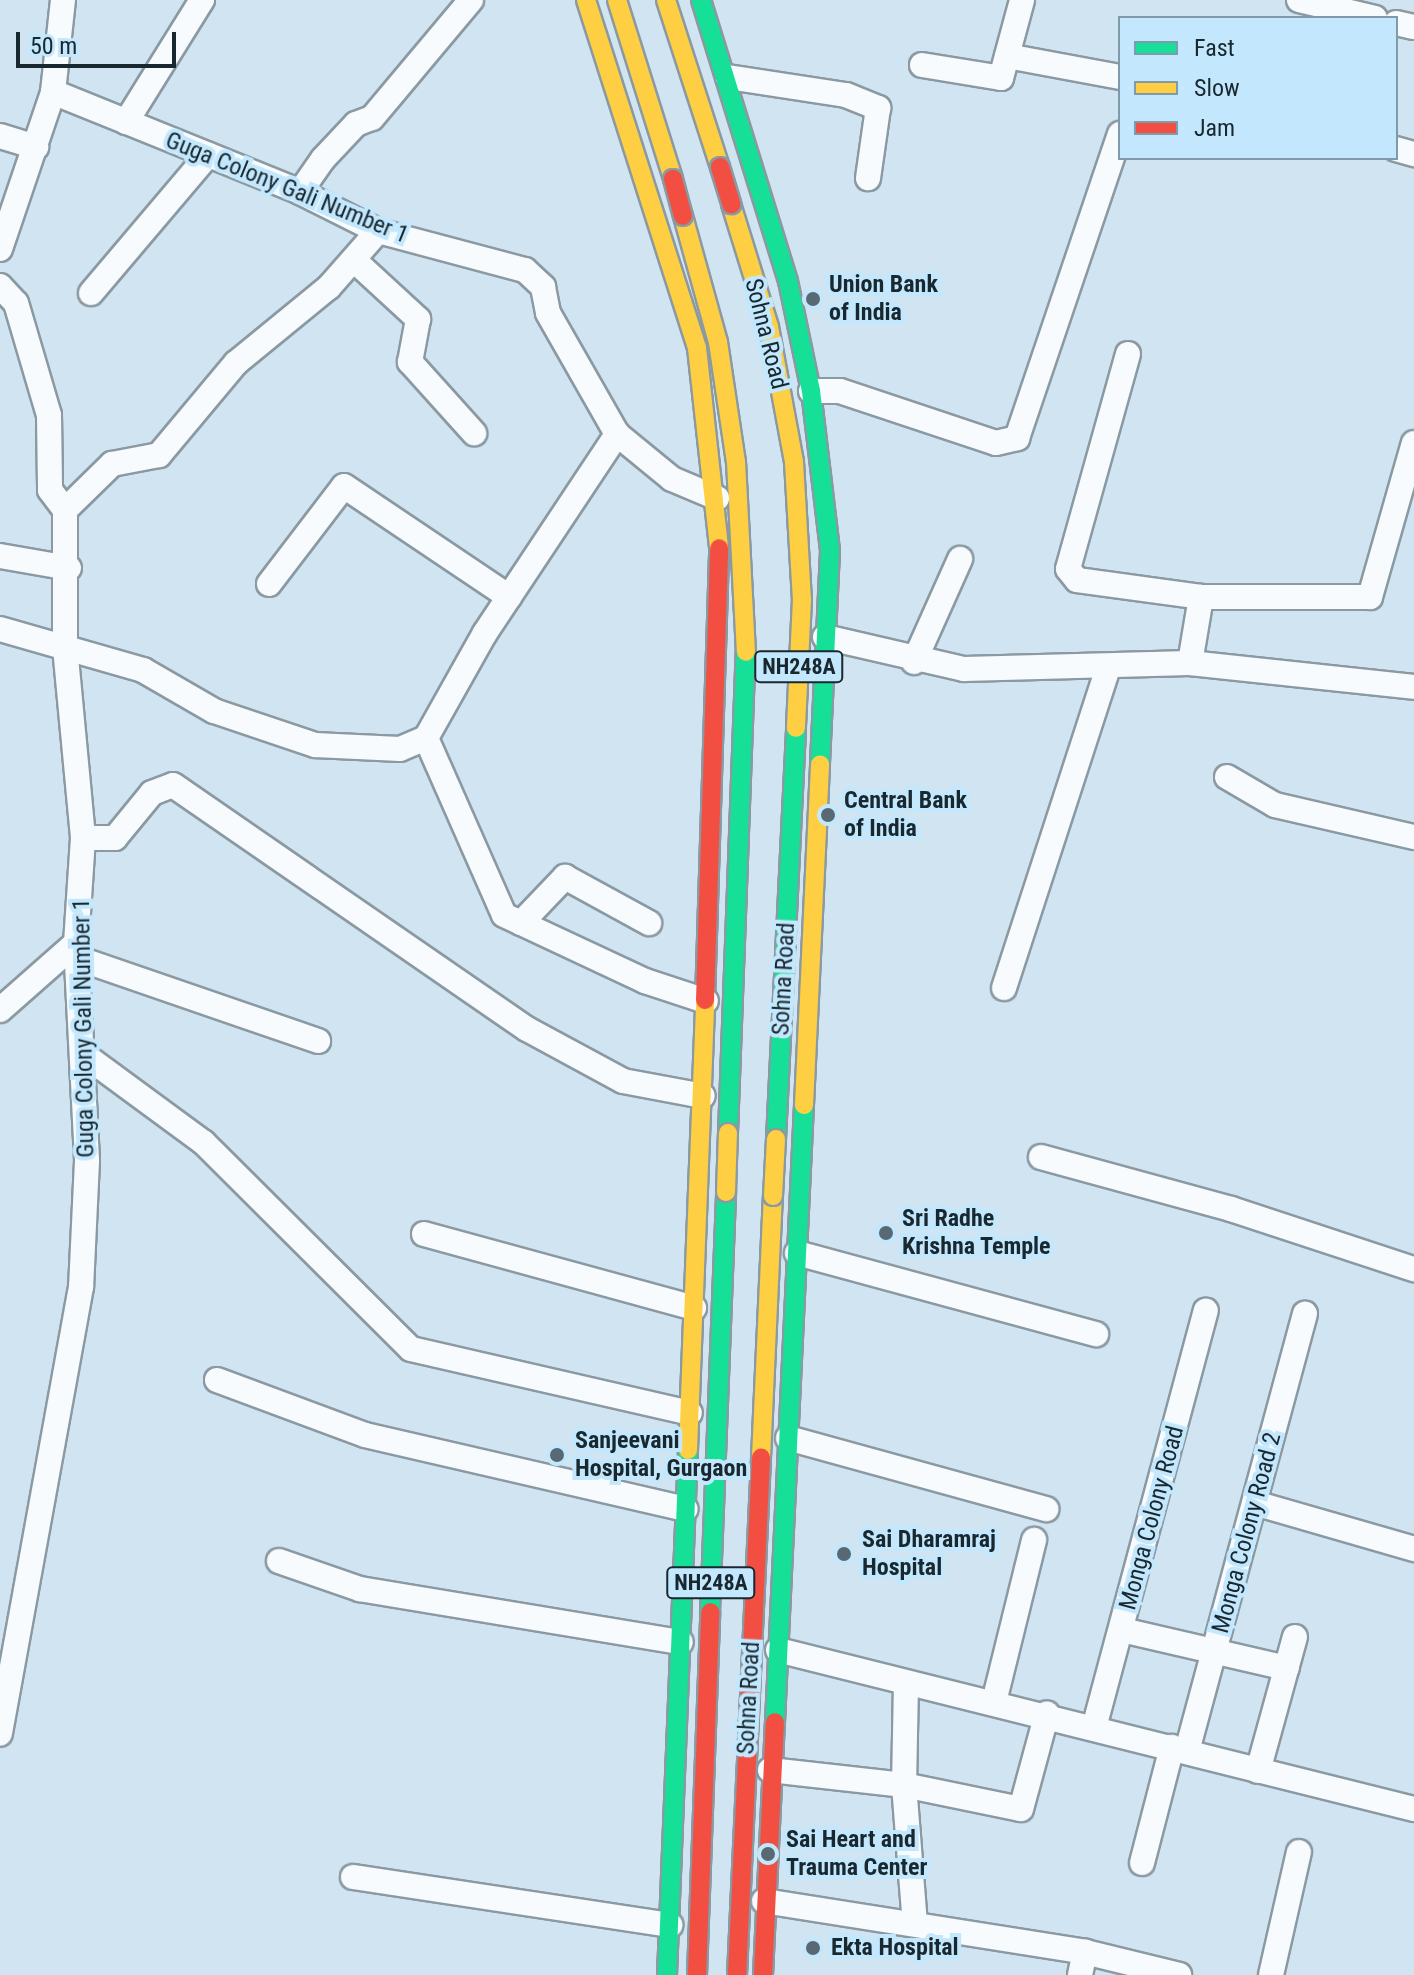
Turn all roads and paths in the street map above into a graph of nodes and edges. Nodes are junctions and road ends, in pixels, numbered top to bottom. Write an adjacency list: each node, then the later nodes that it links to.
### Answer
1 (63, 0): 15 (street)
2 (202, 0): 16 (street)
3 (471, 0): 23 (street)
4 (586, 0): 24 (main road)
5 (617, 0): 106 (main road, Sohna Road / NH248A, bridge)
6 (666, 0): 107 (main road, Sohna Road / NH248A, bridge)
7 (701, 0): 13 (main road)
8 (1022, 0): 11 (street)
9 (1299, 0): 10 (street)
10 (1367, 16)
11 (1007, 56): 12 (street); 14 (street)
12 (922, 65)
13 (728, 77): 21 (main road); 22 (street)
14 (1118, 77)
15 (53, 92): 16 (street, Guga Colony Gali Number 1); 19 (street)
16 (126, 122): 20 (street, Guga Colony Gali Number 1)
17 (0, 136): 19 (street)
18 (1118, 140): 31 (street)
19 (36, 147): 26 (street)
20 (208, 155): 23 (street, Guga Colony Gali Number 1); 29 (street)
21 (757, 178): 24 (main road); 31 (main road)
22 (868, 178)
23 (300, 192): 25 (street, Guga Colony Gali Number 1)
24 (651, 204): 35 (main road)
25 (378, 231): 27 (street); 33 (street, Guga Colony Gali Number 1)
26 (0, 249)
27 (355, 261): 32 (street); 36 (street)
28 (0, 286): 36 (street, Guga Colony Gali Number 1)
29 (91, 293)
30 (1128, 354): 42 (street)
31 (811, 391): 44 (main road)
32 (474, 433)
33 (617, 434): 35 (street, Guga Colony Gali Number 1); 41 (street)
34 (1414, 443): 42 (street)
35 (717, 498): 58 (main road)
36 (65, 510): 39 (street, Guga Colony Gali Number 1)
37 (0, 556): 39 (street)
38 (960, 559): 46 (street)
39 (69, 568): 45 (street, Guga Colony Gali Number 1)
40 (269, 584): 41 (street)
41 (509, 597): 50 (street)
42 (1201, 597): 47 (street)
43 (0, 629): 45 (street)
44 (825, 637): 46 (street); 65 (main road)
45 (65, 647): 50 (street); 53 (street, Guga Colony Gali Number 1)
46 (914, 662): 48 (street)
47 (1190, 663): 48 (street); 49 (street)
48 (1108, 667): 57 (street)
49 (1414, 687)
50 (426, 738): 54 (street)
51 (1227, 777): 52 (street)
52 (1414, 837)
53 (83, 838): 56 (street, Guga Colony Gali Number 1); 62 (street)
54 (521, 923): 55 (street); 58 (street)
55 (649, 923)
56 (77, 951): 59 (street); 60 (street); 61 (street, Guga Colony Gali Number 1)
57 (1004, 988)
58 (706, 1001): 62 (main road)
59 (0, 1010)
60 (318, 1041)
61 (83, 1054): 74 (street); 92 (street, Guga Colony Gali Number 1)
62 (703, 1096): 64 (main road)
63 (1041, 1157): 68 (street)
64 (700, 1164): 65 (main road); 69 (main road)
65 (800, 1168): 67 (main road)
66 (424, 1234): 69 (street)
67 (797, 1253): 72 (street); 75 (main road)
68 (1414, 1269)
69 (694, 1308): 74 (main road)
70 (1206, 1311): 82 (street, Monga Colony Road)
71 (1305, 1314): 76 (street, Monga Colony Road 2)
72 (1096, 1334)
73 (217, 1380): 77 (street)
74 (690, 1413): 77 (main road)
75 (788, 1438): 78 (street); 85 (main road)
76 (1255, 1503): 80 (street); 86 (street, Monga Colony Road 2)
77 (686, 1509): 84 (main road)
78 (1046, 1509)
79 (1034, 1540): 89 (street)
80 (1414, 1549)
81 (279, 1561): 84 (street)
82 (1122, 1630): 86 (street); 91 (street, Monga Colony Road)
83 (1295, 1637): 87 (street)
84 (681, 1642): 103 (main road)
85 (778, 1650): 88 (street); 94 (main road)
86 (1215, 1651): 87 (street); 93 (street, Monga Colony Road 2)
87 (1287, 1668): 95 (street)
88 (906, 1683): 89 (street); 96 (street)
89 (994, 1702): 90 (street)
90 (1047, 1713): 91 (street); 96 (street)
91 (1095, 1724): 93 (street)
92 (0, 1734)
93 (1179, 1749): 95 (street); 99 (street, Monga Colony Road 2)
94 (770, 1770): 96 (street); 101 (main road)
95 (1258, 1771): 97 (street)
96 (904, 1785): 102 (street)
97 (1414, 1809)
98 (1299, 1852): 110 (street)
99 (1142, 1863)
100 (353, 1877): 103 (street)
101 (764, 1901): 102 (street); 108 (main road)
102 (915, 1924): 104 (street)
103 (670, 1925): 105 (main road)
104 (1083, 1963): 109 (street)
105 (667, 1975)
106 (697, 1975)
107 (737, 1975)
108 (763, 1975)
109 (1179, 1975)
110 (1271, 1975)

